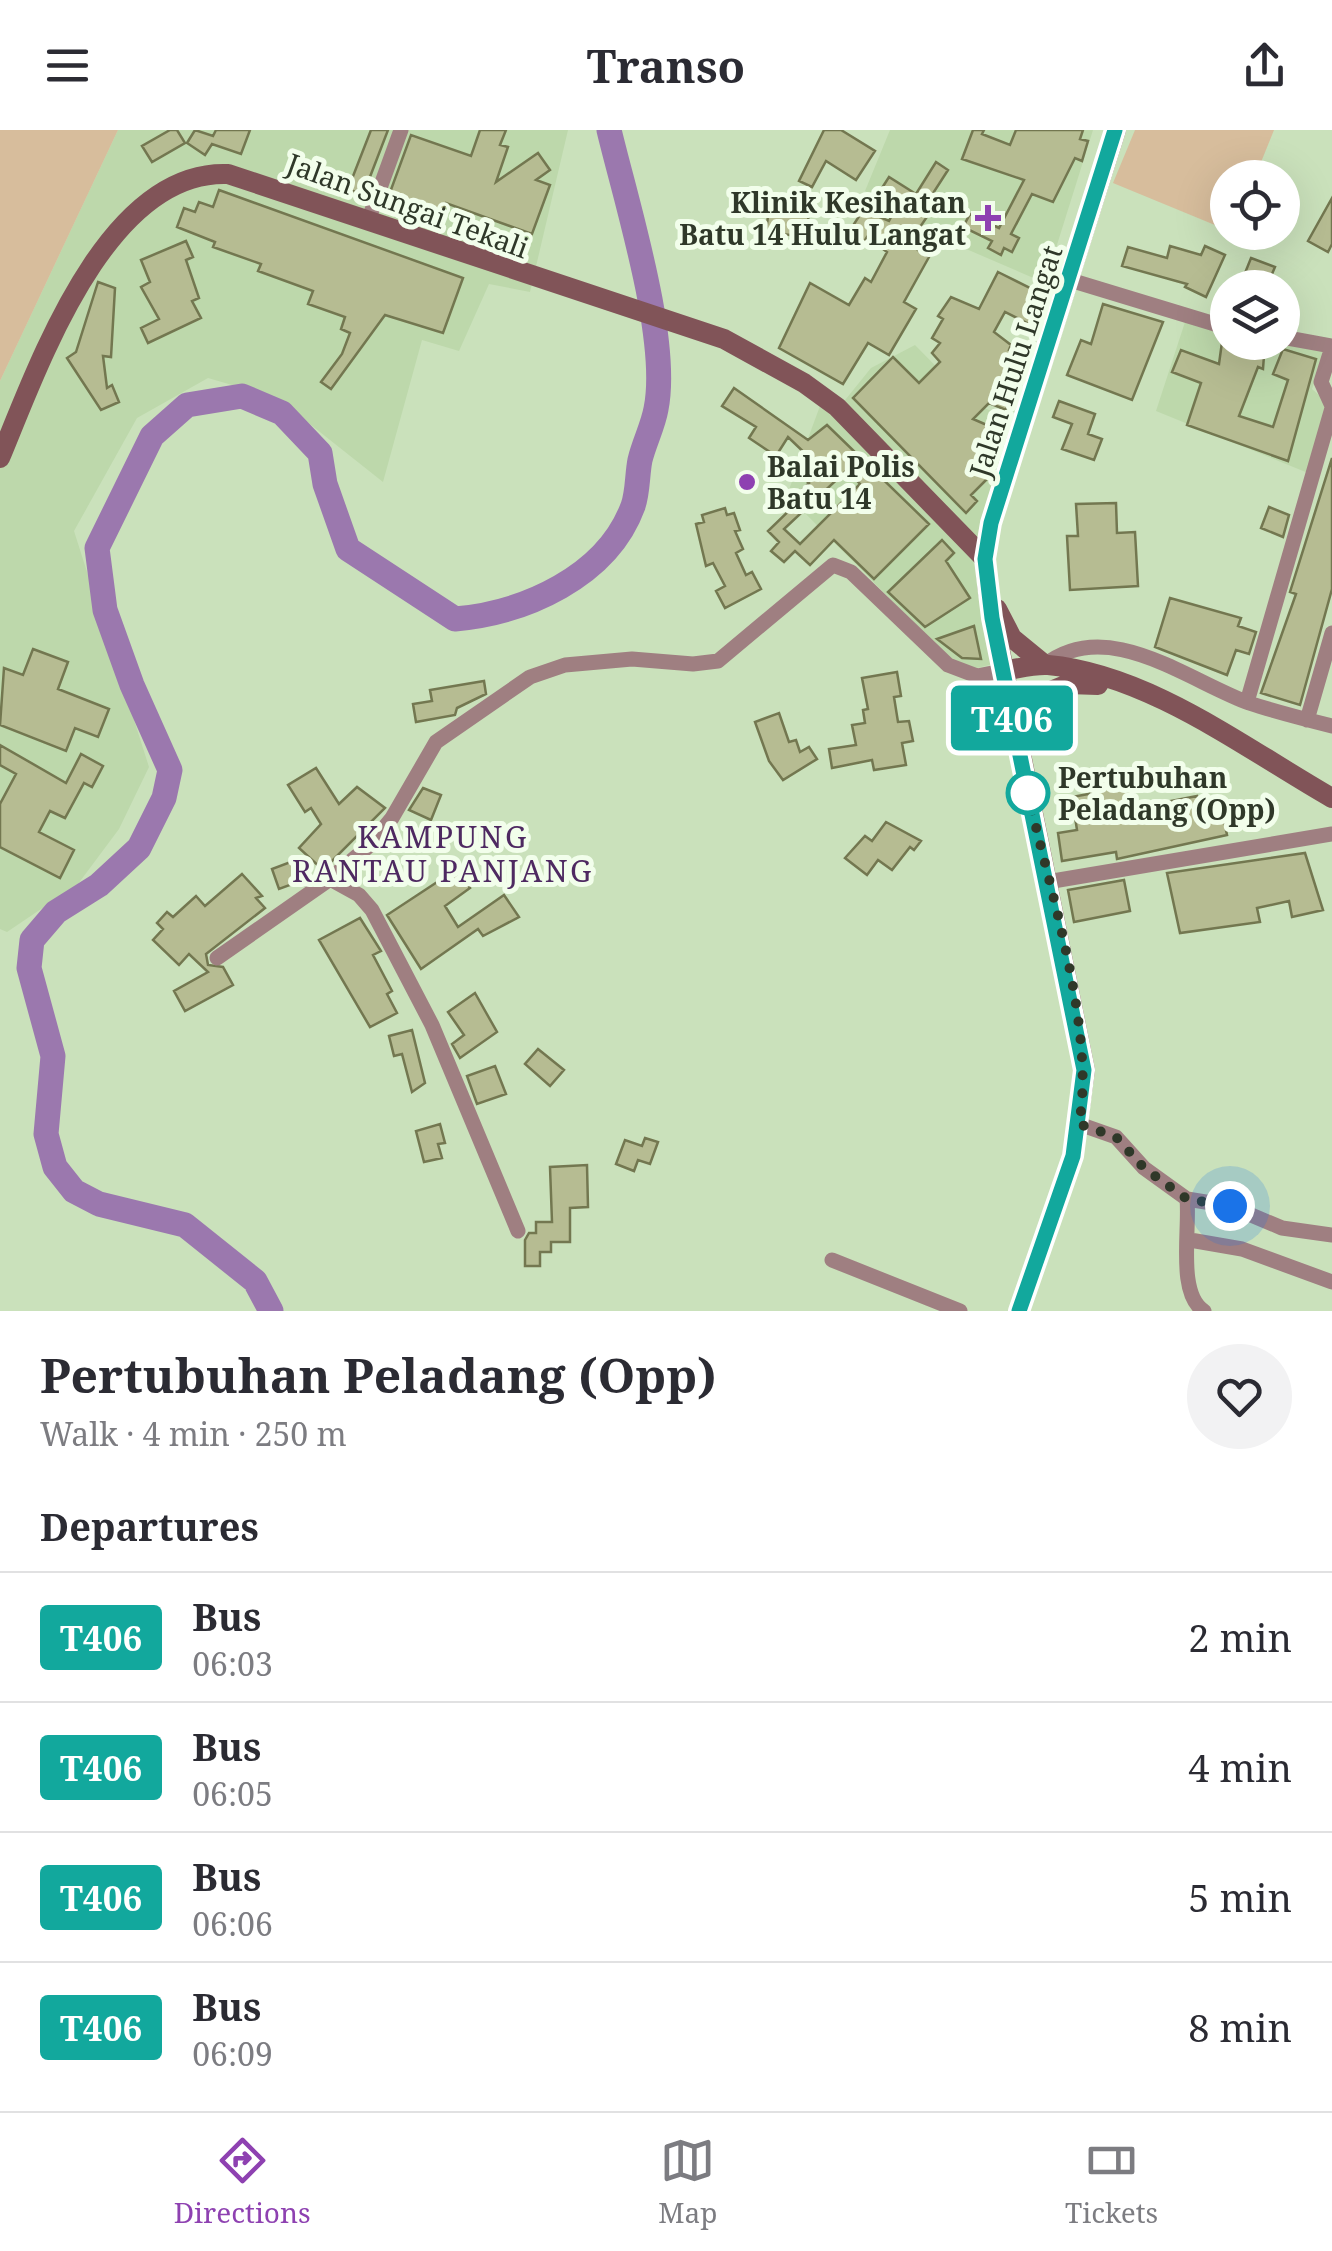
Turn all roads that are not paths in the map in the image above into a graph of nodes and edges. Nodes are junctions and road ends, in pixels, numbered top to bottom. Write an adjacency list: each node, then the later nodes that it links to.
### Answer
1 (401, 130): 3 (street)
2 (1116, 130): 4 (street, Jalan Hulu Langat)
3 (368, 222): 9 (street, Jalan Sungai Tekali); 10 (street, Jalan Sungai Tekali)
4 (1070, 280): 5 (street); 10 (street, Jalan Hulu Langat)
5 (1210, 323)
6 (1300, 341): 7 (street)
7 (1332, 346): 8 (street)
8 (1332, 407): 15 (street)
9 (0, 458)
10 (985, 559): 12 (street); 13 (street, Jalan Hulu Langat)
11 (1332, 633): 16 (street)
12 (1045, 665): 13 (street); 14 (street); 15 (street)
13 (1002, 672): 18 (street, Jalan Hulu Langat); 21 (street)
14 (1125, 686): 18 (street); 19 (street)
15 (1247, 702): 16 (street)
16 (1307, 720): 17 (street)
17 (1332, 726)
18 (1016, 738): 22 (street, Jalan Hulu Langat)
19 (1332, 798)
20 (1332, 834): 22 (street)
21 (330, 878): 23 (street); 26 (street)
22 (1047, 882): 24 (street, Jalan Hulu Langat)
23 (217, 958)
24 (1079, 1124): 25 (street); 32 (street, Jalan Hulu Langat)
25 (1187, 1199): 27 (street); 28 (street)
26 (518, 1231)
27 (1332, 1235)
28 (1190, 1240): 30 (street); 33 (street)
29 (832, 1260): 31 (street)
30 (1332, 1282)
31 (960, 1311)
32 (1019, 1311)
33 (1204, 1311)

